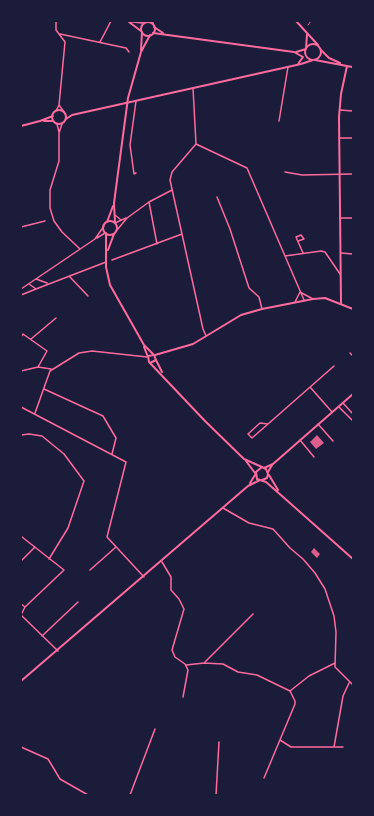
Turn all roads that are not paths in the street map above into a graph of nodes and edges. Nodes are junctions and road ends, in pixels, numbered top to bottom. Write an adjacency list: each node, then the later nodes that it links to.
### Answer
1 (56, 21): 12 (street)
2 (111, 21): 15 (street)
3 (127, 21): 7 (street); 10 (street)
4 (152, 21): 9 (street)
5 (296, 21): 11 (street)
6 (312, 21): 8 (street)
7 (146, 22): 9 (street); 10 (street)
8 (308, 25)
9 (153, 26): 13 (street); 14 (street)
10 (141, 31): 13 (street); 19 (street)
11 (307, 33): 16 (street); 17 (street)
12 (60, 34): 15 (street); 29 (street)
13 (151, 34): 14 (street); 19 (street)
14 (166, 34): 20 (street)
15 (100, 42): 18 (street)
16 (320, 48): 17 (street); 22 (street); 24 (street)
17 (306, 49): 20 (street); 21 (street)
18 (129, 52)
19 (141, 52): 53 (street)
20 (294, 52): 21 (street)
21 (304, 55): 22 (street); 23 (street)
22 (314, 60): 23 (street); 24 (street)
23 (297, 65): 25 (street)
24 (347, 66): 26 (street); 30 (street)
25 (288, 67): 27 (street); 39 (street)
26 (353, 67)
27 (193, 88): 28 (street); 46 (street)
28 (136, 101): 34 (street); 48 (street)
29 (59, 105): 31 (street); 33 (street)
30 (340, 110): 32 (street); 44 (street)
31 (56, 111): 33 (street); 35 (street)
32 (353, 111)
33 (65, 112): 34 (street); 36 (street)
34 (72, 115): 36 (street)
35 (53, 116): 37 (street); 38 (street)
36 (66, 119): 41 (street)
37 (40, 121): 38 (street); 42 (street)
38 (54, 121): 40 (street)
39 (279, 121)
40 (57, 124): 41 (street); 43 (street)
41 (62, 124): 43 (street)
42 (21, 126)
43 (59, 133): 72 (street)
44 (339, 138): 45 (street); 50 (street)
45 (353, 138)
46 (196, 144): 51 (street); 77 (street)
47 (286, 172): 50 (street)
48 (136, 173)
49 (353, 174): 50 (street)
50 (339, 175): 57 (street)
51 (172, 190): 54 (street); 68 (street)
52 (217, 197): 94 (street)
53 (114, 202): 55 (street); 61 (street)
54 (149, 202): 56 (street); 71 (street)
55 (115, 215): 59 (street); 62 (street)
56 (127, 218): 59 (street); 65 (street)
57 (340, 218): 58 (street); 75 (street)
58 (353, 218)
59 (121, 220): 62 (street)
60 (45, 221): 64 (street)
61 (107, 223): 62 (street); 63 (street)
62 (115, 223): 65 (street)
63 (104, 226): 66 (street); 69 (street)
64 (21, 227)
65 (117, 230): 67 (street)
66 (106, 233): 67 (street); 69 (street); 73 (street)
67 (115, 233): 73 (street)
68 (182, 234): 71 (street); 98 (street)
69 (95, 239): 72 (street)
70 (298, 241): 74 (street)
71 (157, 244): 78 (street)
72 (80, 249): 82 (street)
73 (108, 253): 79 (street)
74 (303, 253): 77 (street); 80 (street)
75 (340, 253): 76 (street); 80 (street)
76 (353, 254)
77 (285, 256): 87 (street)
78 (112, 260)
79 (107, 262): 81 (street); 100 (street)
80 (340, 274): 93 (street)
81 (69, 276): 83 (street); 89 (street)
82 (36, 279): 83 (street); 84 (street)
83 (49, 283): 86 (street)
84 (29, 284): 85 (street); 86 (street)
85 (21, 289)
86 (36, 289): 88 (street)
87 (300, 292): 90 (street); 91 (street); 92 (street)
88 (21, 294)
89 (88, 296)
90 (313, 299): 91 (street); 93 (street)
91 (304, 301): 92 (street)
92 (295, 303): 94 (street)
93 (341, 303): 95 (street)
94 (262, 309): 98 (street)
95 (353, 309)
96 (56, 318): 99 (street)
97 (21, 337): 99 (street)
98 (207, 337): 102 (street)
99 (31, 339): 110 (street)
100 (144, 346): 103 (street); 106 (street)
101 (350, 353): 104 (street)
102 (161, 354): 103 (street); 107 (street)
103 (154, 355): 106 (street); 107 (street)
104 (353, 356)
105 (141, 357): 106 (street); 108 (street); 112 (street)
106 (148, 357): 108 (street)
107 (156, 359): 109 (street); 114 (street)
108 (148, 360): 109 (street)
109 (150, 363): 114 (street)
110 (38, 366): 112 (street); 113 (street)
111 (334, 366): 115 (street)
112 (51, 369): 116 (street)
113 (21, 371)
114 (163, 375): 134 (street)
115 (310, 387): 123 (street); 127 (street)
116 (44, 389): 124 (street); 132 (street)
117 (353, 394): 118 (street)
118 (343, 403): 120 (street); 121 (street)
119 (21, 407): 124 (street)
120 (339, 407): 122 (street); 123 (street)
121 (347, 407): 122 (street); 125 (street)
122 (343, 410): 126 (street)
123 (332, 412): 128 (street)
124 (35, 413): 132 (street)
125 (353, 414)
126 (353, 421)
127 (268, 424): 127 (street)
128 (318, 424): 130 (street); 131 (street)
129 (21, 436): 146 (street)
130 (300, 440): 133 (street); 135 (street)
131 (333, 441)
132 (112, 454): 144 (street)
133 (314, 457)
134 (244, 458): 136 (street); 138 (street)
135 (273, 464): 136 (street); 137 (street)
136 (263, 468): 137 (street); 138 (street)
137 (268, 473): 139 (street); 141 (street)
138 (255, 474): 139 (street); 140 (street)
139 (261, 480): 140 (street); 141 (street)
140 (248, 486): 142 (street)
141 (282, 496): 147 (street)
142 (223, 508): 149 (street); 160 (street)
143 (22, 537): 145 (street)
144 (116, 546): 150 (street); 151 (street)
145 (35, 547): 146 (street); 148 (street)
146 (50, 559): 154 (street)
147 (353, 559)
148 (21, 561)
149 (162, 562): 151 (street); 161 (street)
150 (90, 570)
151 (144, 577): 158 (street)
152 (78, 602): 157 (street)
153 (21, 604): 154 (street)
154 (24, 607): 155 (street)
155 (21, 612): 157 (street)
156 (253, 614): 159 (street)
157 (42, 636): 158 (street)
158 (58, 651): 162 (street)
159 (204, 663): 161 (street); 165 (street)
160 (335, 663): 163 (street); 165 (street)
161 (186, 665): 166 (street)
162 (21, 681)
163 (349, 683): 164 (street); 171 (street)
164 (353, 685)
165 (290, 691): 168 (street)
166 (182, 697)
167 (155, 729): 175 (street)
168 (280, 740): 171 (street); 173 (street)
169 (219, 742): 176 (street)
170 (21, 747): 174 (street)
171 (334, 747): 172 (street)
172 (343, 747)
173 (264, 778)
174 (88, 795)
175 (130, 795)
176 (216, 795)

